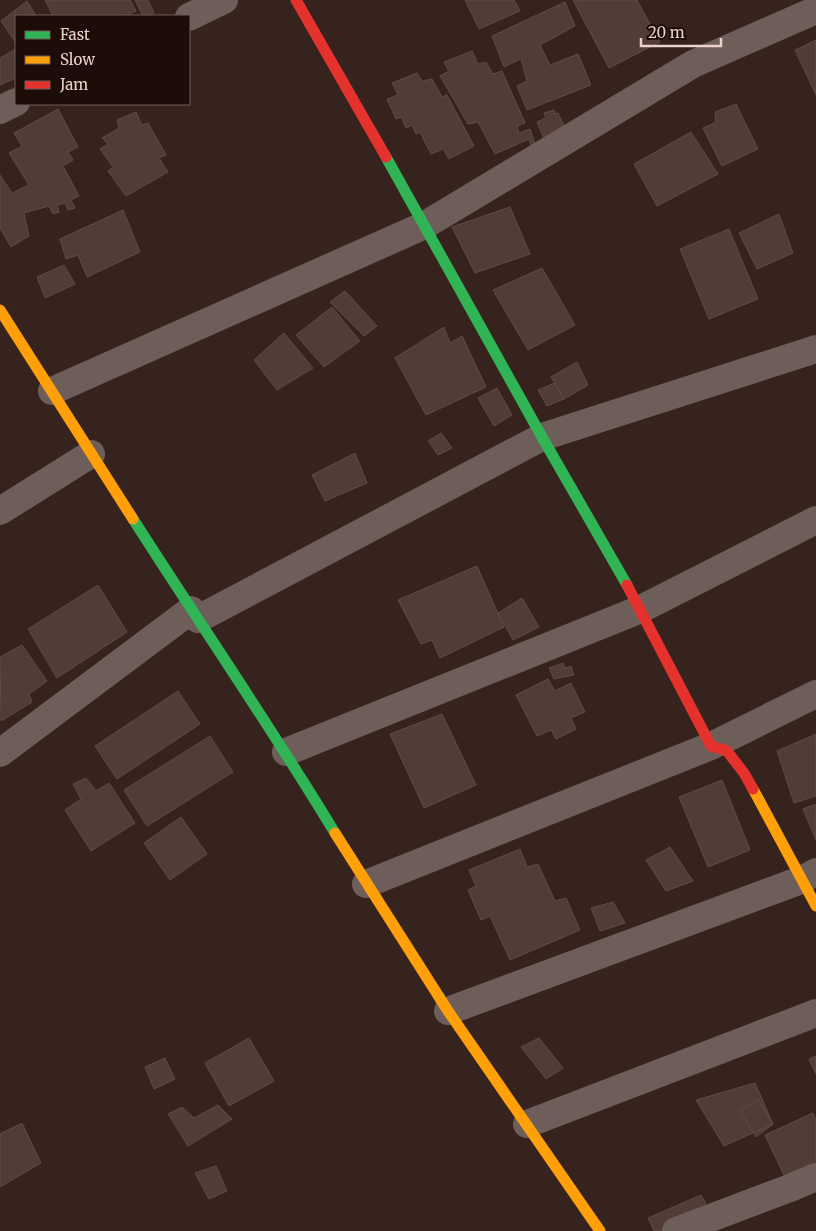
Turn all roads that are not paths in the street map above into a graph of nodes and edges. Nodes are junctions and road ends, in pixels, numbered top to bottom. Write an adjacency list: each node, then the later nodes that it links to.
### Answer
1 (224, 0): 4 (street)
2 (296, 0): 7 (street)
3 (816, 10): 7 (street)
4 (190, 17)
5 (15, 102): 6 (street)
6 (0, 110)
7 (425, 225): 10 (street); 11 (street)
8 (0, 310): 10 (street)
9 (816, 349): 11 (street)
10 (52, 391): 12 (street)
11 (542, 437): 15 (street); 16 (street)
12 (91, 454): 13 (street); 16 (street)
13 (0, 510)
14 (816, 520): 15 (street)
15 (641, 609): 18 (street); 19 (street)
16 (194, 614): 19 (street); 20 (street)
17 (816, 694): 18 (street)
18 (711, 746): 21 (street); 22 (street)
19 (286, 752): 22 (street)
20 (0, 753)
21 (809, 876): 23 (street); 24 (street)
22 (366, 884): 24 (street)
23 (816, 906)
24 (448, 1011): 26 (street)
25 (816, 1013): 26 (street)
26 (527, 1124): 28 (street)
27 (816, 1176): 29 (street)
28 (593, 1229)
29 (676, 1231)

